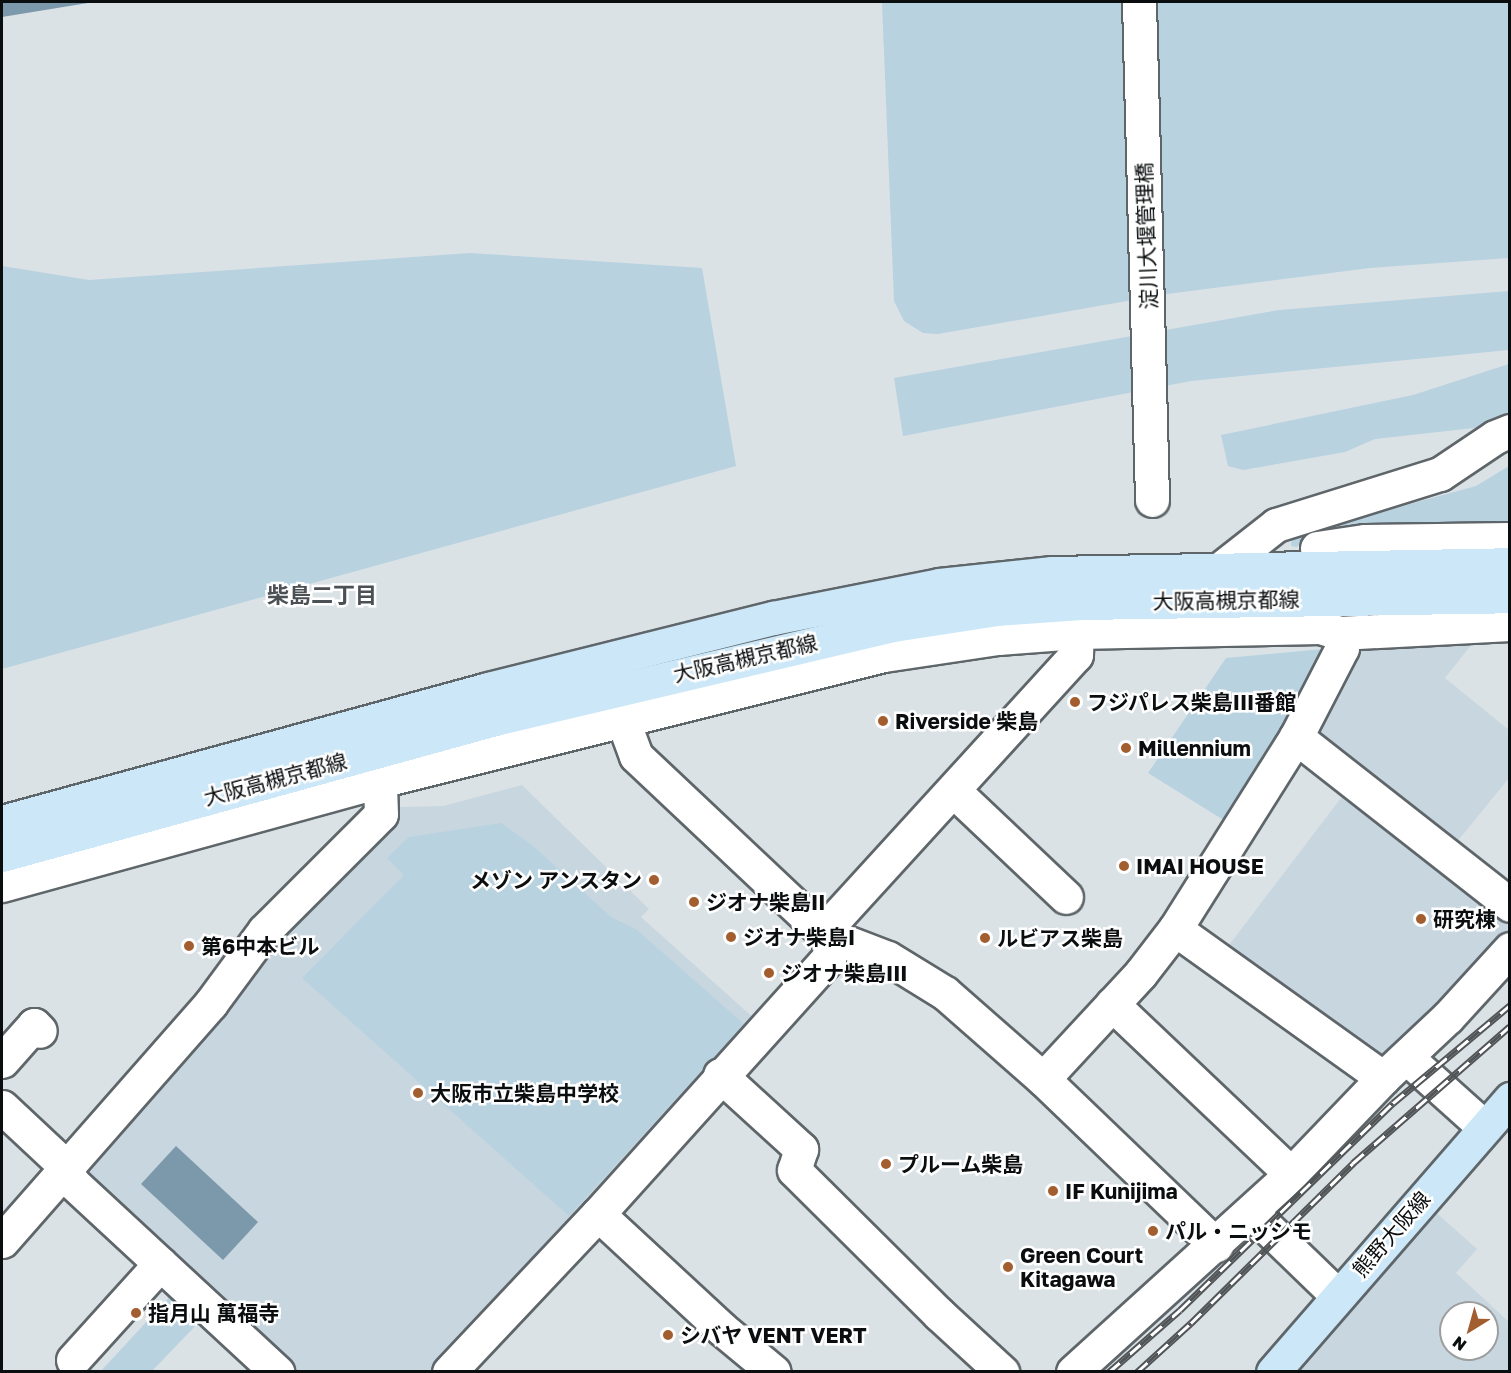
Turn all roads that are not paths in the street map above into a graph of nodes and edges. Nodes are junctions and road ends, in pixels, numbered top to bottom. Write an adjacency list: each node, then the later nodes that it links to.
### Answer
1 (1138, 2): 3 (street, 淀川大堰管理橋)
2 (1509, 431): 7 (street)
3 (1152, 486)
4 (1509, 539): 5 (street)
5 (1317, 548)
6 (1509, 564): 7 (main road, 大阪高槻京都線)
7 (1220, 569): 16 (main road, 大阪高槻京都線)
8 (1509, 596): 17 (main road, 大阪高槻京都線)
9 (1509, 624): 11 (street)
10 (1077, 632): 11 (street); 12 (street); 15 (street)
11 (1340, 633): 13 (street)
12 (622, 718): 14 (street); 22 (street)
13 (1296, 737): 20 (street); 21 (street)
14 (380, 781): 18 (street); 33 (street)
15 (954, 791): 19 (street); 22 (street)
16 (2, 822)
17 (2, 855)
18 (2, 885)
19 (1066, 897)
20 (1509, 905)
21 (1175, 929): 24 (street); 27 (street)
22 (832, 937): 28 (street); 29 (street)
23 (1509, 949): 27 (street)
24 (1112, 1004): 29 (street); 34 (street)
25 (40, 1031): 26 (street)
26 (2, 1061)
27 (1395, 1067): 32 (street); 34 (street)
28 (720, 1075): 36 (street); 45 (street)
29 (1043, 1079): 38 (street)
30 (1509, 1099): 32 (main road, 熊野大阪線)
31 (2, 1107): 33 (street)
32 (1484, 1127): 40 (main road, 熊野大阪線)
33 (65, 1166): 37 (street); 39 (street)
34 (1291, 1174): 35 (street)
35 (1251, 1212): 38 (street); 40 (street)
36 (598, 1214): 42 (street); 44 (street)
37 (2, 1241)
38 (1216, 1245): 46 (street)
39 (160, 1264): 41 (street); 43 (street)
40 (1338, 1296): 47 (main road, 熊野大阪線)
41 (73, 1360)
42 (454, 1370)
43 (277, 1371)
44 (774, 1371)
45 (1002, 1371)
46 (1073, 1371)
47 (1273, 1371)

